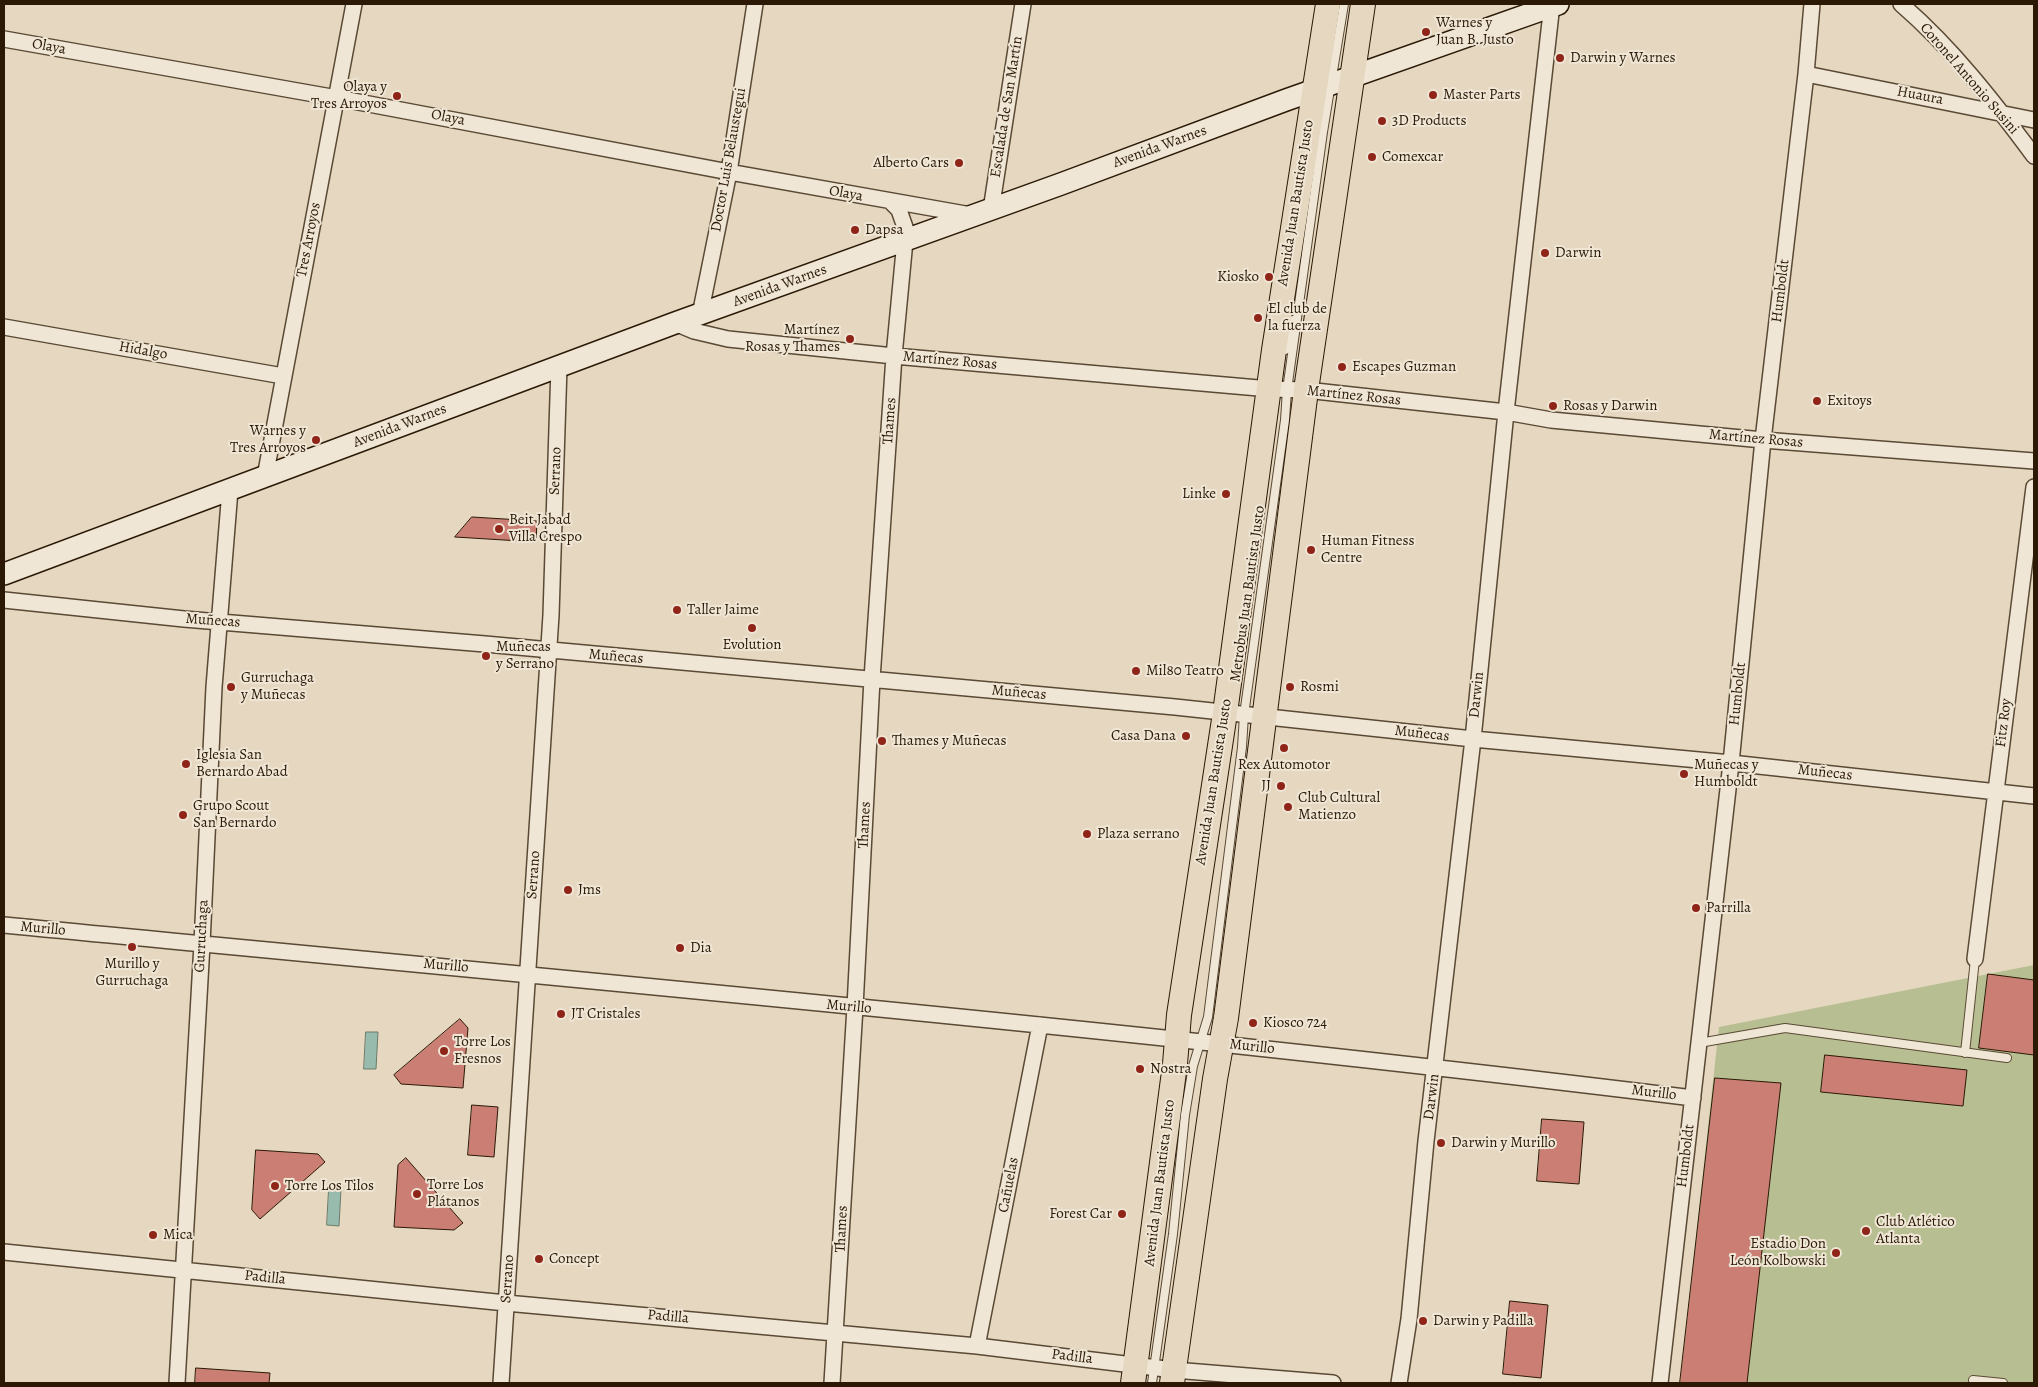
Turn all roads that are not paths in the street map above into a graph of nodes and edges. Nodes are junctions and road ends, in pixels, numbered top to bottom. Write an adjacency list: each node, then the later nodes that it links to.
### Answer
1 (354, 4): 13 (street, Tres Arroyos)
2 (755, 4): 17 (street, Doctor Luis Belaustegui)
3 (1023, 4): 19 (street, Escalada de San Martín)
4 (1328, 4): 12 (main road, Avenida Juan Bautista Justo)
5 (1344, 4): 12 (lane)
6 (1363, 4): 12 (main road, Avenida Juan Bautista Justo)
7 (1554, 4): 12 (main road, Avenida Warnes); 33 (street, Darwin)
8 (1812, 4): 11 (street, Humboldt)
9 (1901, 4): 14 (street, Coronel Antonio Susini)
10 (4, 39): 13 (street, Olaya)
11 (1806, 74): 14 (street, Huaura); 34 (street, Humboldt)
12 (1332, 84): 19 (main road, Avenida Warnes); 23 (lane); 32 (main road, Avenida Juan Bautista Justo); 32 (main road, Avenida Juan Bautista Justo)
13 (337, 98): 17 (street, Olaya); 31 (street, Tres Arroyos)
14 (2001, 112): 15 (street, Huaura); 16 (street, Coronel Antonio Susini)
15 (2034, 120)
16 (2034, 156)
17 (729, 172): 18 (street, Olaya); 24 (street, Doctor Luis Belaustegui)
18 (891, 202): 19 (street, Olaya); 20 (street)
19 (983, 213): 20 (main road, Avenida Warnes)
20 (905, 241): 21 (main road, Avenida Warnes); 22 (street, Thames)
21 (882, 249): 22 (street); 24 (main road, Avenida Warnes)
22 (903, 267): 28 (street, Thames)
23 (1302, 282): 27 (lane); 32 (lane)
24 (700, 315): 25 (main road, Avenida Warnes)
25 (675, 323): 28 (street, Martínez Rosas); 30 (main road, Avenida Warnes)
26 (4, 327): 31 (street, Hidalgo)
27 (1284, 354)
28 (894, 356): 32 (street, Martínez Rosas); 43 (street, Thames)
29 (1281, 363): 32 (lane)
30 (559, 366): 36 (main road, Avenida Warnes); 42 (street, Serrano)
31 (283, 376): 36 (street, Tres Arroyos)
32 (1288, 390): 33 (street, Martínez Rosas); 44 (main road, Avenida Juan Bautista Justo); 44 (main road, Avenida Juan Bautista Justo)
33 (1506, 412): 34 (street, Martínez Rosas); 45 (street, Darwin)
34 (1764, 440): 35 (street, Martínez Rosas); 46 (street, Humboldt)
35 (2034, 461)
36 (265, 477): 38 (main road, Avenida Warnes)
37 (2034, 487): 47 (street, Fitz Roy)
38 (230, 490): 39 (main road, Avenida Warnes); 41 (street, Gurruchaga)
39 (4, 574)
40 (4, 600): 41 (street, Muñecas)
41 (220, 622): 42 (street, Muñecas); 50 (street, Gurruchaga)
42 (549, 651): 43 (street, Muñecas); 52 (street, Serrano)
43 (872, 679): 44 (street, Muñecas); 53 (street, Thames)
44 (1245, 715): 45 (street, Muñecas); 55 (main road, Avenida Juan Bautista Justo); 57 (main road, Avenida Juan Bautista Justo)
45 (1473, 739): 46 (street, Muñecas); 60 (street, Darwin)
46 (1731, 763): 47 (street, Muñecas); 56 (street, Humboldt)
47 (1996, 792): 48 (street, Muñecas); 51 (street, Fitz Roy)
48 (2034, 796)
49 (4, 925): 50 (street, Murillo)
50 (202, 944): 52 (street, Murillo); 63 (street, Gurruchaga)
51 (1975, 959): 58 (lane)
52 (528, 974): 53 (street, Murillo); 64 (street, Serrano)
53 (855, 1007): 54 (street, Murillo); 65 (street, Thames)
54 (1040, 1024): 55 (street, Murillo); 66 (street, Cañuelas)
55 (1176, 1040): 57 (street, Murillo); 67 (main road, Avenida Juan Bautista Justo)
56 (1699, 1043): 58 (lane); 61 (street, Humboldt)
57 (1210, 1044): 60 (street, Murillo); 67 (main road, Avenida Juan Bautista Justo)
58 (1966, 1053): 59 (lane)
59 (2007, 1058)
60 (1435, 1066): 61 (street, Murillo); 74 (street, Darwin)
61 (1693, 1098): 75 (street, Humboldt)
62 (4, 1252): 63 (street, Padilla)
63 (183, 1269): 64 (street, Padilla); 69 (street, Gurruchaga)
64 (506, 1303): 65 (street, Padilla); 70 (street, Serrano)
65 (836, 1332): 66 (street, Padilla); 71 (street, Thames)
66 (977, 1346): 67 (street, Padilla)
67 (1154, 1374): 72 (lane); 73 (street, Padilla)
68 (1973, 1380): 76 (lane)
69 (177, 1383)
70 (501, 1383)
71 (832, 1383)
72 (1152, 1383)
73 (1333, 1383)
74 (1399, 1383)
75 (1660, 1383)
76 (2003, 1383)

